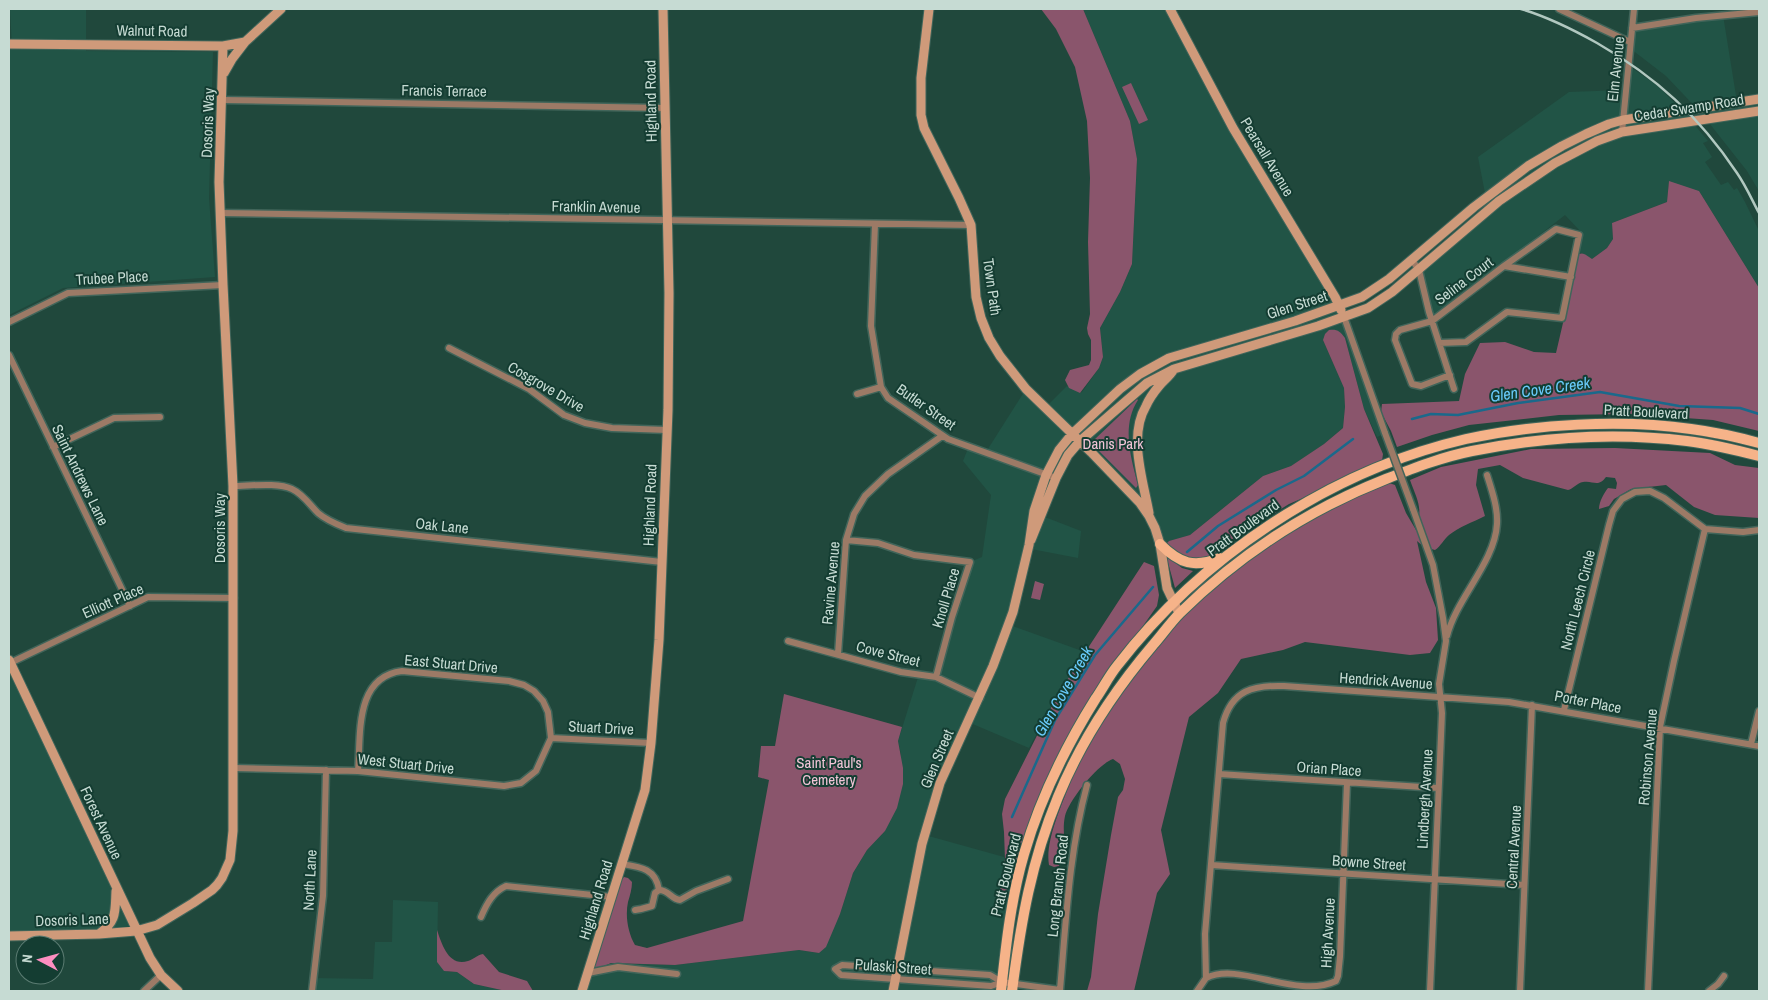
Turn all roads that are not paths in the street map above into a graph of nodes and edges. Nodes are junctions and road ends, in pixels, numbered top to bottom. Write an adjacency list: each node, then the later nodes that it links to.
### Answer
1 (281, 9): 9 (main road)
2 (663, 9): 16 (main road, Highland Road)
3 (928, 9): 23 (main road, Town Path)
4 (1170, 9): 29 (main road, Pearsall Avenue)
5 (1559, 9): 10 (street)
6 (1634, 9): 8 (street, Elm Avenue)
7 (1759, 12): 8 (street)
8 (1632, 28): 10 (street, Elm Avenue)
9 (245, 42): 12 (main road, Walnut Road); 13 (main road, Dosoris Way)
10 (1630, 42): 18 (street, Elm Avenue)
11 (9, 44): 12 (main road, Walnut Road)
12 (224, 46): 13 (main road, Dosoris Way)
13 (223, 75): 15 (main road, Dosoris Way)
14 (1759, 99): 18 (main road, Cedar Swamp Road)
15 (222, 100): 16 (street, Francis Terrace); 20 (main road, Dosoris Way)
16 (664, 108): 21 (main road, Highland Road)
17 (1759, 111): 19 (main road, Cedar Swamp Road)
18 (1623, 120): 19 (street, Elm Avenue); 24 (main road, Glen Street)
19 (1622, 132): 26 (main road, Glen Street)
20 (220, 213): 21 (street, Franklin Avenue); 28 (main road, Dosoris Way)
21 (667, 221): 22 (street, Franklin Avenue); 47 (main road, Highland Road)
22 (876, 224): 23 (street, Franklin Avenue); 42 (street, Butler Street)
23 (971, 225): 48 (main road, Town Path)
24 (1412, 260): 26 (street); 29 (main road, Glen Street)
25 (1504, 266): 27 (street, Selina Court); 27 (street); 31 (street, Selina Court)
26 (1419, 270): 30 (main road, Glen Street); 31 (street)
27 (1571, 277): 33 (street)
28 (223, 284): 32 (street, Trubee Place); 57 (main road, Dosoris Way)
29 (1340, 306): 30 (main road, Pearsall Avenue); 34 (main road, Glen Street)
30 (1344, 317): 37 (main road, Glen Street); 71 (street, Hendrick Avenue, bridge)
31 (1432, 321): 33 (street); 40 (street)
32 (9, 322)
33 (1439, 343): 40 (street)
34 (1211, 346): 37 (main road); 39 (main road, Glen Street)
35 (449, 348): 47 (street, Cosgrove Drive)
36 (9, 356): 52 (street, Saint Andrews Lane)
37 (1214, 357): 38 (main road, Glen Street)
38 (1174, 369): 41 (main road, Glen Street); 45 (main road, Town Path)
39 (1146, 370): 41 (main road); 48 (main road, Glen Street)
40 (1450, 375): 43 (street)
41 (1147, 383): 45 (main road); 50 (main road, Glen Street)
42 (881, 387): 44 (street); 49 (street, Butler Street)
43 (1454, 390)
44 (857, 394)
45 (1147, 404): 58 (main road, Town Path)
46 (160, 417): 52 (street)
47 (667, 430): 65 (main road, Highland Road)
48 (1072, 434): 50 (main road, Town Path); 54 (main road, Glen Street)
49 (942, 436): 54 (street, Butler Street); 61 (street, Ravine Avenue)
50 (1080, 441): 56 (main road, Glen Street); 58 (main road, Town Path)
51 (1759, 443): 64 (main road, Pratt Boulevard)
52 (52, 447): 68 (street, Saint Andrews Lane)
53 (1759, 456): 69 (main road, Pratt Boulevard)
54 (1046, 474): 56 (street, Butler Street); 62 (main road, Glen Street)
55 (1487, 475): 71 (street)
56 (1056, 478): 62 (main road, Glen Street)
57 (233, 486): 65 (street, Oak Lane); 66 (main road, Dosoris Way)
58 (1149, 516): 63 (main road, Town Path)
59 (1705, 529): 60 (street); 78 (street, North Leech Circle); 80 (street, Robinson Avenue)
60 (1759, 530)
61 (846, 540): 72 (street, Ravine Avenue); 74 (street, Knoll Place)
62 (1028, 544): 76 (main road, Glen Street)
63 (1160, 544): 64 (main road); 67 (main road, Town Path)
64 (1228, 555): 67 (main road, Pratt Boulevard)
65 (662, 562): 82 (main road, Highland Road)
66 (234, 598): 68 (street, Elliott Place); 85 (main road, Dosoris Way)
67 (1173, 601): 69 (main road, Town Path); 113 (main road, Pratt Boulevard)
68 (130, 606): 73 (street, Elliott Place)
69 (1179, 614): 114 (main road, Pratt Boulevard)
70 (788, 641): 72 (street, Cove Street)
71 (1446, 641): 75 (street, Hendrick Avenue)
72 (838, 654): 74 (street, Cove Street)
73 (9, 662): 98 (main road, Forest Avenue)
74 (936, 677): 76 (street, Cove Street)
75 (1441, 697): 77 (street, Porter Place); 88 (street, Hendrick Avenue); 91 (street, Lindbergh Avenue)
76 (980, 698): 106 (main road, Glen Street)
77 (1532, 705): 78 (street, Porter Place); 97 (street, Central Avenue)
78 (1564, 710): 80 (street, Porter Place)
79 (1759, 711): 83 (street)
80 (1660, 727): 83 (street, Porter Place); 125 (street, Robinson Avenue)
81 (551, 738): 82 (street, Stuart Drive); 87 (street, West Stuart Drive); 87 (street, East Stuart Drive)
82 (651, 743): 92 (main road, Highland Road)
83 (1751, 744): 84 (street, Porter Place)
84 (1759, 746)
85 (234, 768): 86 (street, West Stuart Drive); 103 (main road, Dosoris Way)
86 (326, 770): 87 (street, West Stuart Drive); 119 (street, North Lane)
87 (358, 771)
88 (1219, 774): 89 (street, Orian Place); 93 (street, Hendrick Avenue)
89 (1347, 783): 91 (street, Orian Place); 94 (street, High Avenue)
90 (1087, 785): 116 (street, Long Branch Road)
91 (1438, 788): 96 (street, Lindbergh Avenue)
92 (622, 864): 99 (street); 100 (main road, Highland Road)
93 (1212, 865): 94 (street, Bowne Street); 111 (street, Hendrick Avenue)
94 (1344, 873): 96 (street, Bowne Street); 115 (street, High Avenue)
95 (728, 879): 99 (street)
96 (1434, 879): 97 (street, Bowne Street); 123 (street, Lindbergh Avenue)
97 (1524, 885): 124 (street, Central Avenue)
98 (116, 889): 103 (main road, Forest Avenue); 104 (main road)
99 (660, 890): 101 (street)
100 (612, 897): 102 (street); 107 (main road, Highland Road)
101 (635, 910)
102 (481, 917)
103 (136, 931): 104 (main road, Dosoris Lane); 109 (main road, Forest Avenue)
104 (99, 934): 105 (main road, Dosoris Lane)
105 (9, 936)
106 (897, 968): 112 (main road, Glen Street); 112 (street, Pulaski Street); 113 (street, Pulaski Street)
107 (588, 973): 108 (street); 120 (main road, Highland Road)
108 (677, 974)
109 (161, 975): 117 (street); 118 (main road, Forest Avenue)
110 (1724, 976): 126 (street)
111 (1206, 978): 115 (street, High Avenue); 122 (street)
112 (894, 980): 113 (street, Pulaski Street); 121 (main road, Glen Street)
113 (1002, 987): 114 (street, Pulaski Street)
114 (1013, 987): 116 (street, Pulaski Street)
115 (1290, 989)
116 (1060, 990)
117 (144, 991)
118 (178, 991)
119 (312, 991)
120 (582, 991)
121 (893, 991)
122 (1197, 991)
123 (1430, 991)
124 (1520, 991)
125 (1648, 991)
126 (1709, 991)

